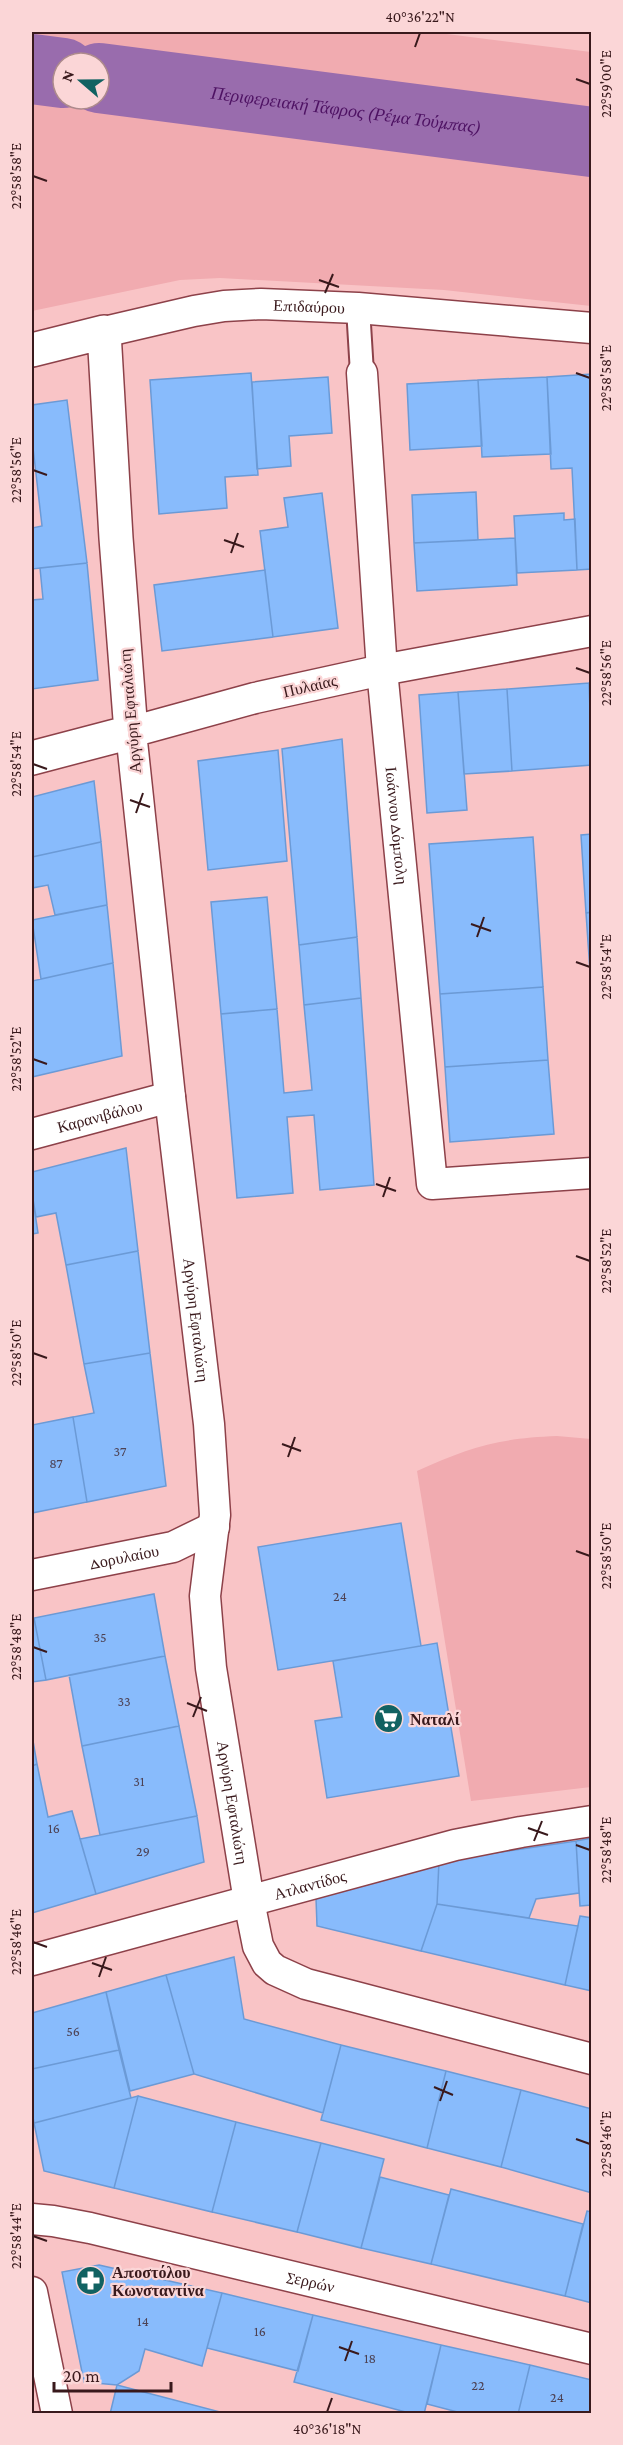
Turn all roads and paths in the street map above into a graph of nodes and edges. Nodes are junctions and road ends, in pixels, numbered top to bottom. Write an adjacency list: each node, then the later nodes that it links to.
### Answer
1 (358, 308): 2 (street, Επιδαύρου); 3 (street, Επιδαύρου); 5 (street, Ιωάννου Δόμπολη)
2 (591, 328)
3 (104, 332): 4 (street, Επιδαύρου); 8 (street, Αργύρη Εφταλιώτη)
4 (32, 350)
5 (362, 373): 7 (street, Ιωάννου Δόμπολη)
6 (591, 631): 7 (street, Πυλαίας)
7 (382, 670): 8 (street, Πυλαίας); 12 (street, Ιωάννου Δόμπολη)
8 (131, 732): 9 (street, Πυλαίας); 10 (street, Αργύρη Εφταλιώτη)
9 (32, 758)
10 (170, 1097): 11 (street, Καρανιβάλου); 13 (street, Αργύρη Εφταλιώτη)
11 (32, 1134)
12 (591, 1173)
13 (214, 1527): 14 (street, Δορυλαίου); 16 (street, Αργύρη Εφταλιώτη)
14 (32, 1575)
15 (591, 1821): 16 (street, Ατλαντίδος)
16 (249, 1901): 17 (street, Ατλαντίδος); 18 (street, Αργύρη Εφταλιώτη)
17 (32, 1960)
18 (591, 2059)
19 (32, 2219): 21 (street, Σερρών)
20 (32, 2292): 22 (street)
21 (591, 2349)
22 (57, 2414)

